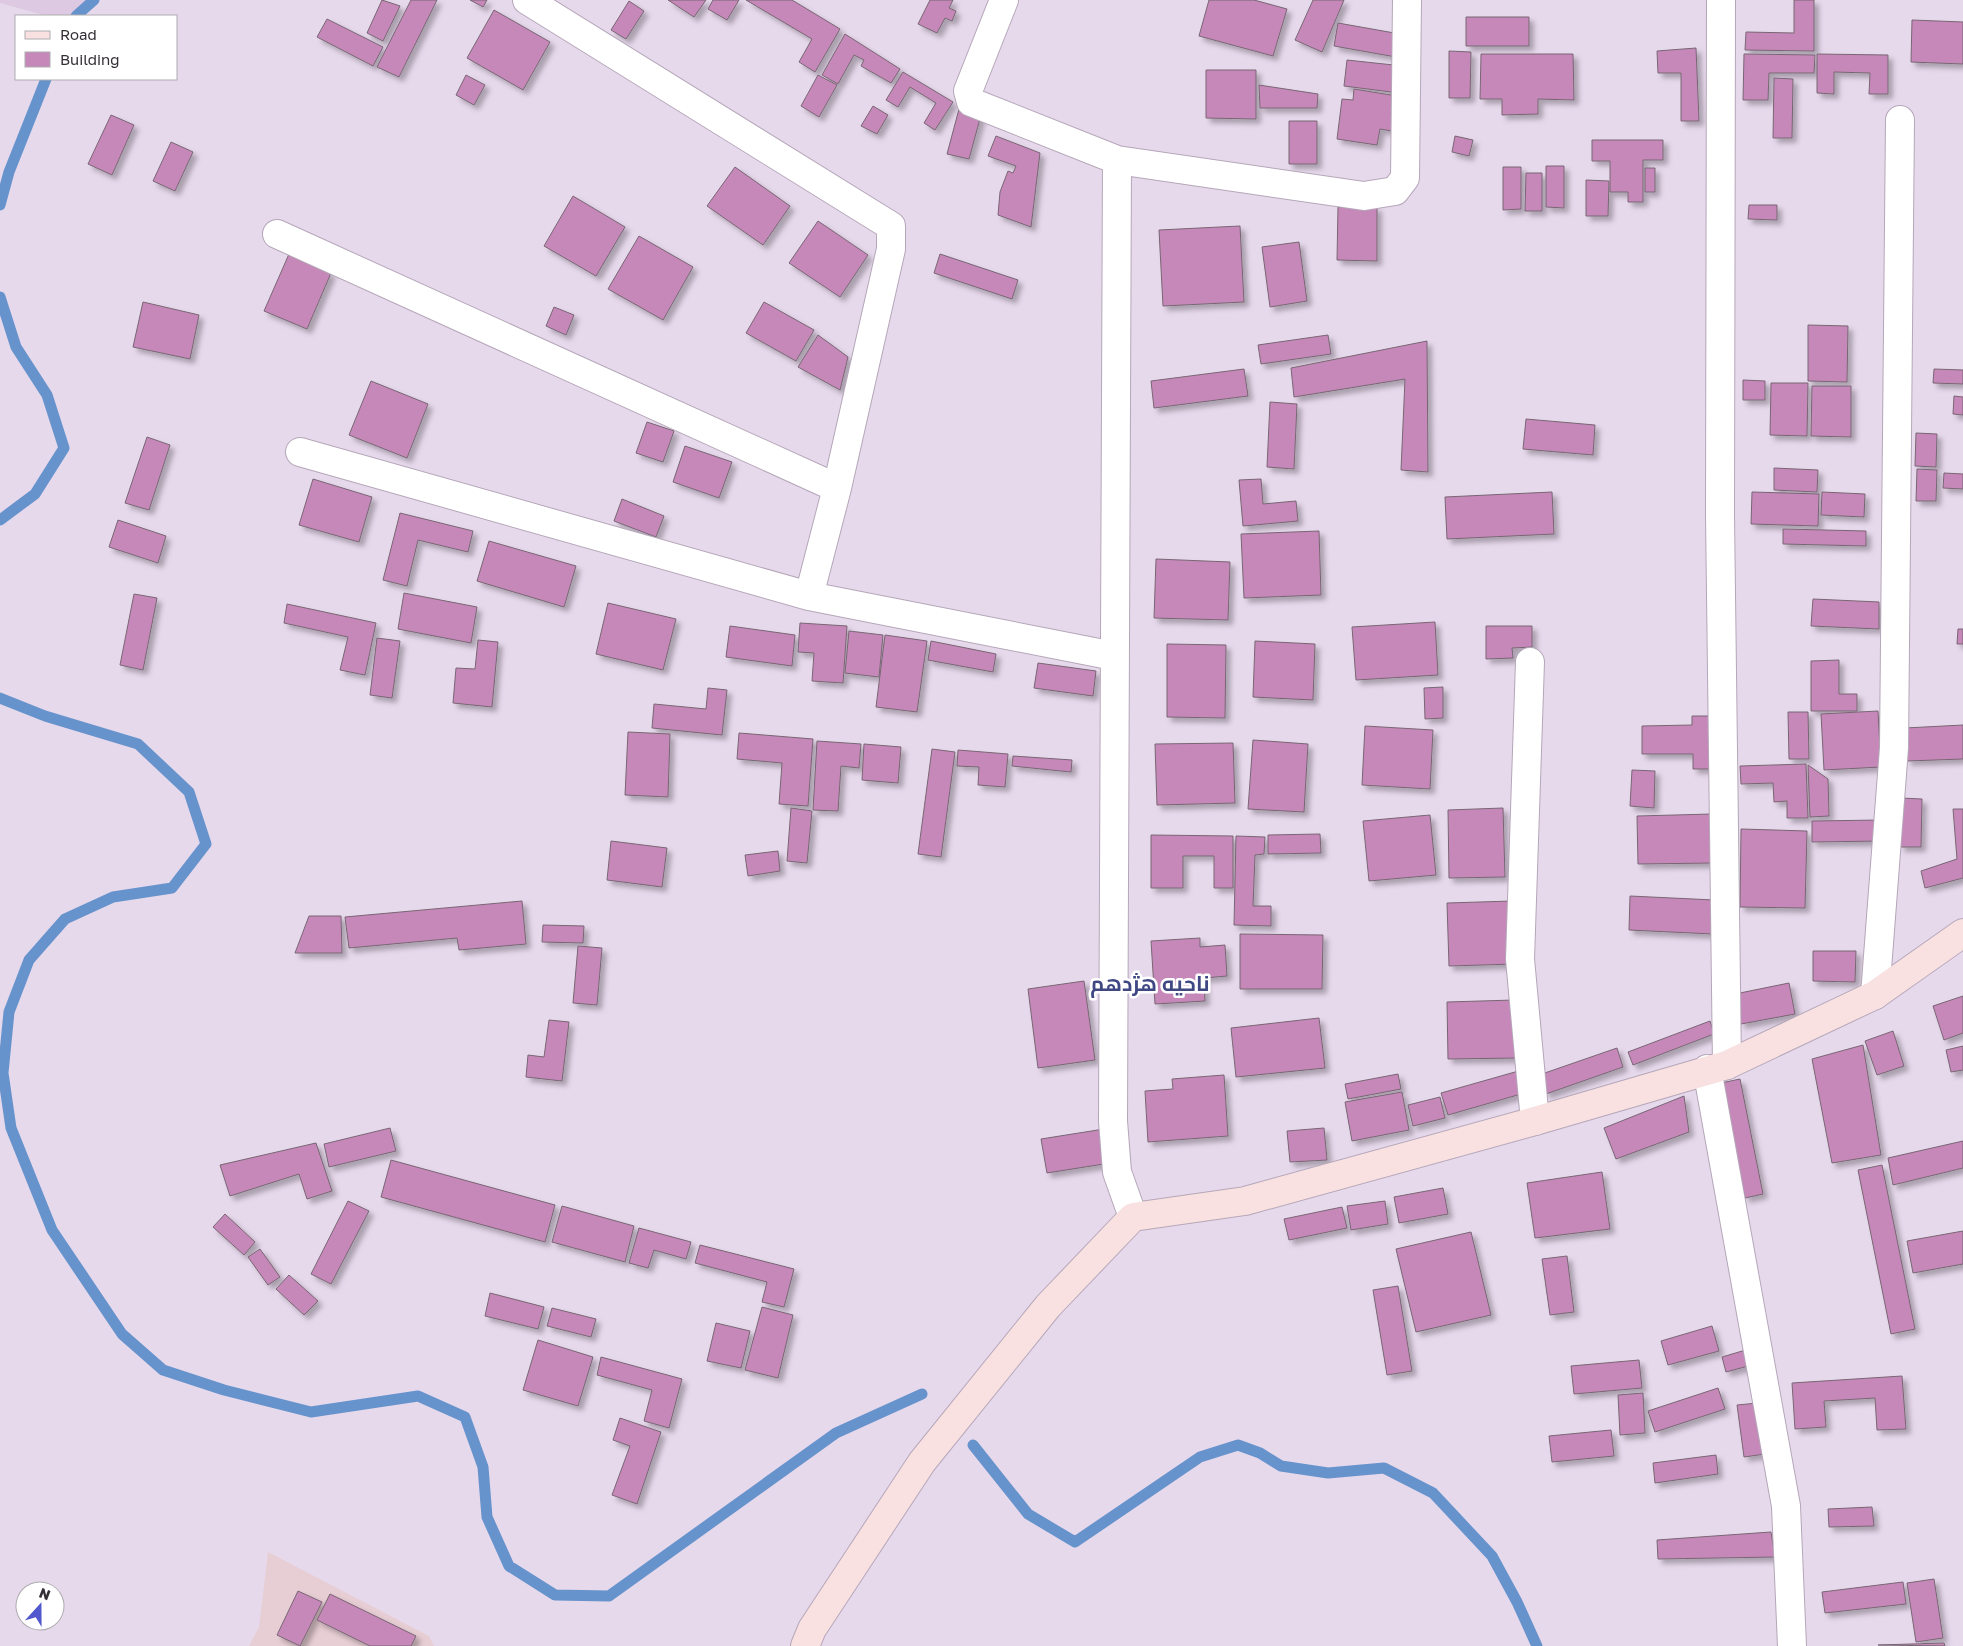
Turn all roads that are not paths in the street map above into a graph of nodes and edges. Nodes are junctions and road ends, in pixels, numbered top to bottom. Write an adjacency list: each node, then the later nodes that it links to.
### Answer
1 (527, 0): 9 (street)
2 (1004, 0): 6 (street)
3 (1407, 0): 6 (street)
4 (1721, 0): 15 (street)
5 (1900, 120): 14 (street)
6 (1117, 160): 11 (street)
7 (277, 234): 9 (street)
8 (300, 452): 10 (street)
9 (837, 488): 10 (street)
10 (809, 596): 11 (street)
11 (1114, 656): 17 (street)
12 (1530, 662): 16 (street)
13 (1963, 933): 14 (street)
14 (1874, 995): 15 (street)
15 (1717, 1067): 16 (street); 19 (street)
16 (1535, 1121): 17 (street)
17 (1133, 1217): 18 (street)
18 (805, 1646)
19 (1792, 1646)

